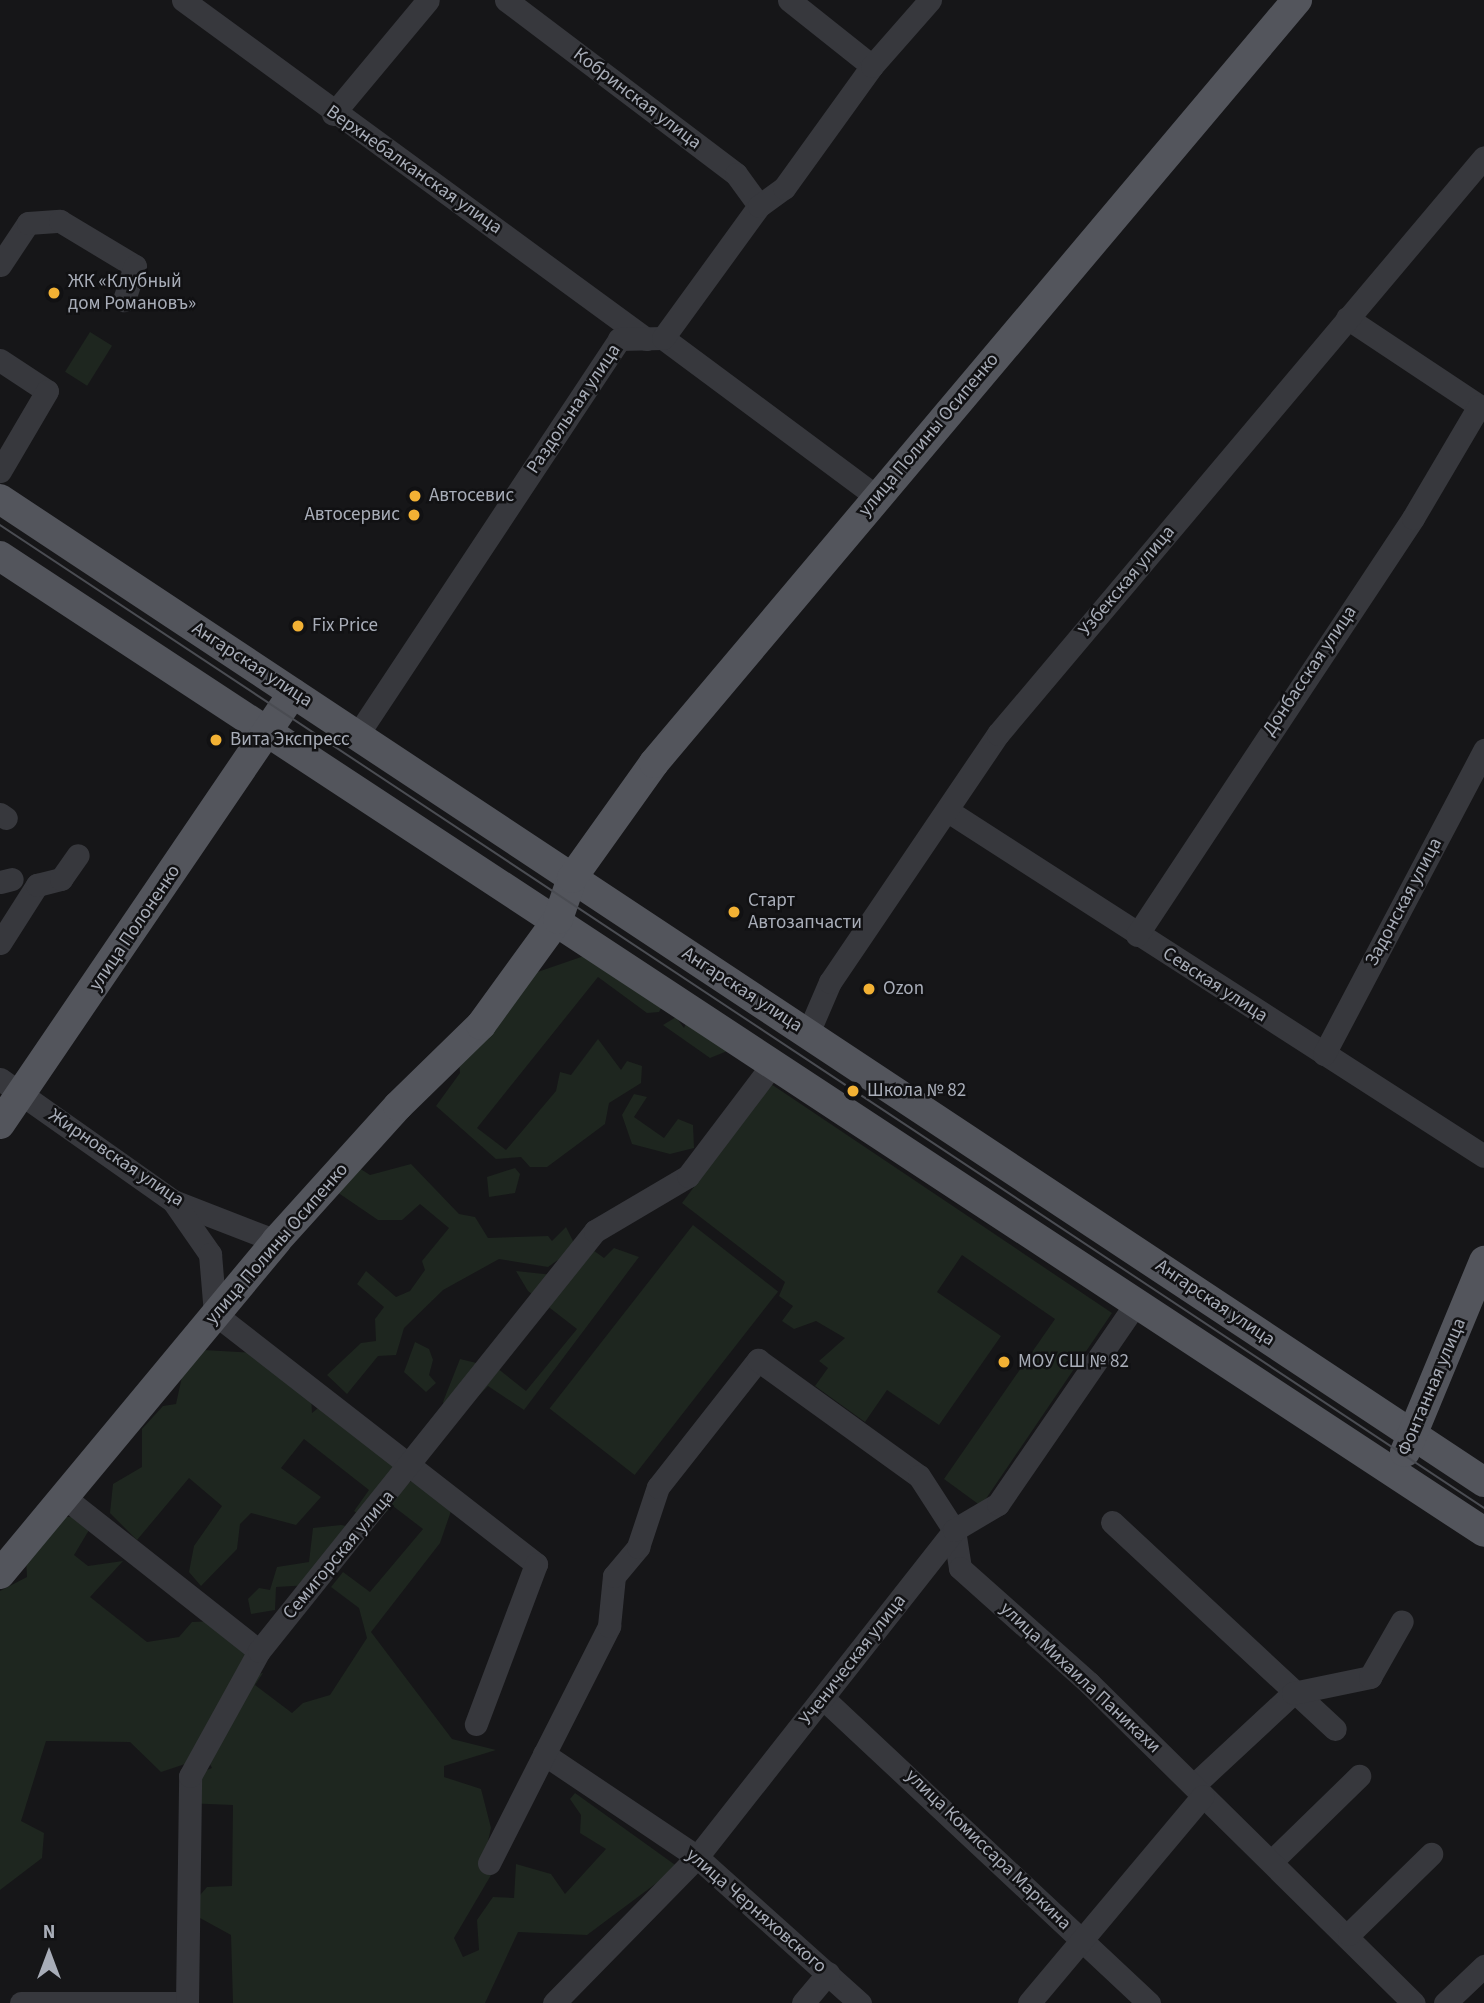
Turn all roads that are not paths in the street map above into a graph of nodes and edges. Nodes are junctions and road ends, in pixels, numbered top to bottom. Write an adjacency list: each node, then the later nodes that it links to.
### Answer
1 (183, 0): 8 (street, Верхнебалканская улица)
2 (428, 0): 8 (street)
3 (506, 0): 10 (street, Кобринская улица)
4 (789, 0): 7 (street)
5 (930, 0): 7 (street)
6 (1297, 0): 18 (main road, улица Полины Осипенко)
7 (872, 66): 10 (street)
8 (333, 114): 14 (street, Верхнебалканская улица)
9 (1484, 157): 13 (street, Узбекская улица)
10 (759, 206): 14 (street)
11 (0, 265): 12 (street)
12 (124, 300)
13 (1347, 318): 16 (street); 25 (street, Узбекская улица)
14 (655, 339): 18 (street, Верхнебалканская улица); 23 (street, Раздольная улица)
15 (0, 360): 17 (street)
16 (1482, 407): 29 (street, Донбасская улица)
17 (0, 471)
18 (877, 497): 27 (main road, улица Полины Осипенко)
19 (0, 499): 21 (main road, Ангарская улица)
20 (0, 556): 22 (main road)
21 (293, 693): 22 (main road, улица Полоненко); 23 (main road, Ангарская улица)
22 (267, 731): 28 (main road); 34 (main road, улица Полоненко)
23 (359, 734): 27 (main road, Ангарская улица)
24 (1484, 750): 32 (street, Задонская улица)
25 (948, 811): 29 (street, Севская улица); 31 (street, Узбекская улица)
26 (78, 855): 30 (street)
27 (572, 878): 28 (main road, улица Полины Осипенко); 31 (main road, Ангарская улица)
28 (558, 919): 33 (main road); 38 (main road, улица Полины Осипенко)
29 (1138, 935): 32 (street, Севская улица)
30 (0, 943)
31 (808, 1033): 42 (main road, Ангарская улица)
32 (1324, 1054): 36 (street, Севская улица)
33 (772, 1065): 40 (main road); 43 (street, Семигорская улица)
34 (11, 1086): 35 (main road, улица Полоненко); 37 (street, Жирновская улица)
35 (0, 1124)
36 (1484, 1156)
37 (173, 1201): 38 (street, Жирновская улица); 41 (street)
38 (276, 1241): 41 (main road, улица Полины Осипенко)
39 (1484, 1261): 42 (main road, Фонтанная улица)
40 (1134, 1306): 44 (main road); 48 (street, Ученическая улица)
41 (215, 1314): 43 (street); 46 (main road, улица Полины Осипенко)
42 (1413, 1435): 44 (main road, Фонтанная улица); 45 (main road, Ангарская улица)
43 (411, 1467): 52 (street, Семигорская улица); 55 (street)
44 (1394, 1474): 49 (main road)
45 (1484, 1482)
46 (64, 1497): 50 (main road, улица Полины Осипенко); 52 (street)
47 (1112, 1521): 53 (street)
48 (954, 1530): 54 (street, Ученическая улица); 57 (street, улица Михаила Паникахи); 59 (street, улица Михаила Паникахи)
49 (1484, 1532)
50 (0, 1574)
51 (1402, 1621): 53 (street)
52 (259, 1651): 68 (street, Семигорская улица)
53 (1293, 1693): 56 (street); 59 (street)
54 (825, 1700): 61 (street, Ученическая улица); 65 (street, улица Комиссара Маркина)
55 (476, 1724)
56 (1335, 1729)
57 (544, 1754): 61 (street, улица Черняховского); 63 (street)
58 (1359, 1776): 62 (street)
59 (1198, 1790): 62 (street, улица Михаила Паникахи); 65 (street)
60 (1431, 1854): 64 (street)
61 (697, 1857): 67 (street, улица Черняховского); 69 (street, Ученическая улица)
62 (1272, 1861): 64 (street, улица Михаила Паникахи)
63 (489, 1863)
64 (1349, 1934): 74 (street, улица Михаила Паникахи)
65 (1084, 1943): 72 (street); 73 (street, улица Комиссара Маркина)
66 (1484, 1966): 75 (street)
67 (828, 1973): 70 (street); 71 (street, улица Черняховского)
68 (22, 2003)
69 (554, 2003)
70 (803, 2003)
71 (860, 2003)
72 (1029, 2003)
73 (1149, 2003)
74 (1414, 2003)
75 (1445, 2003)

